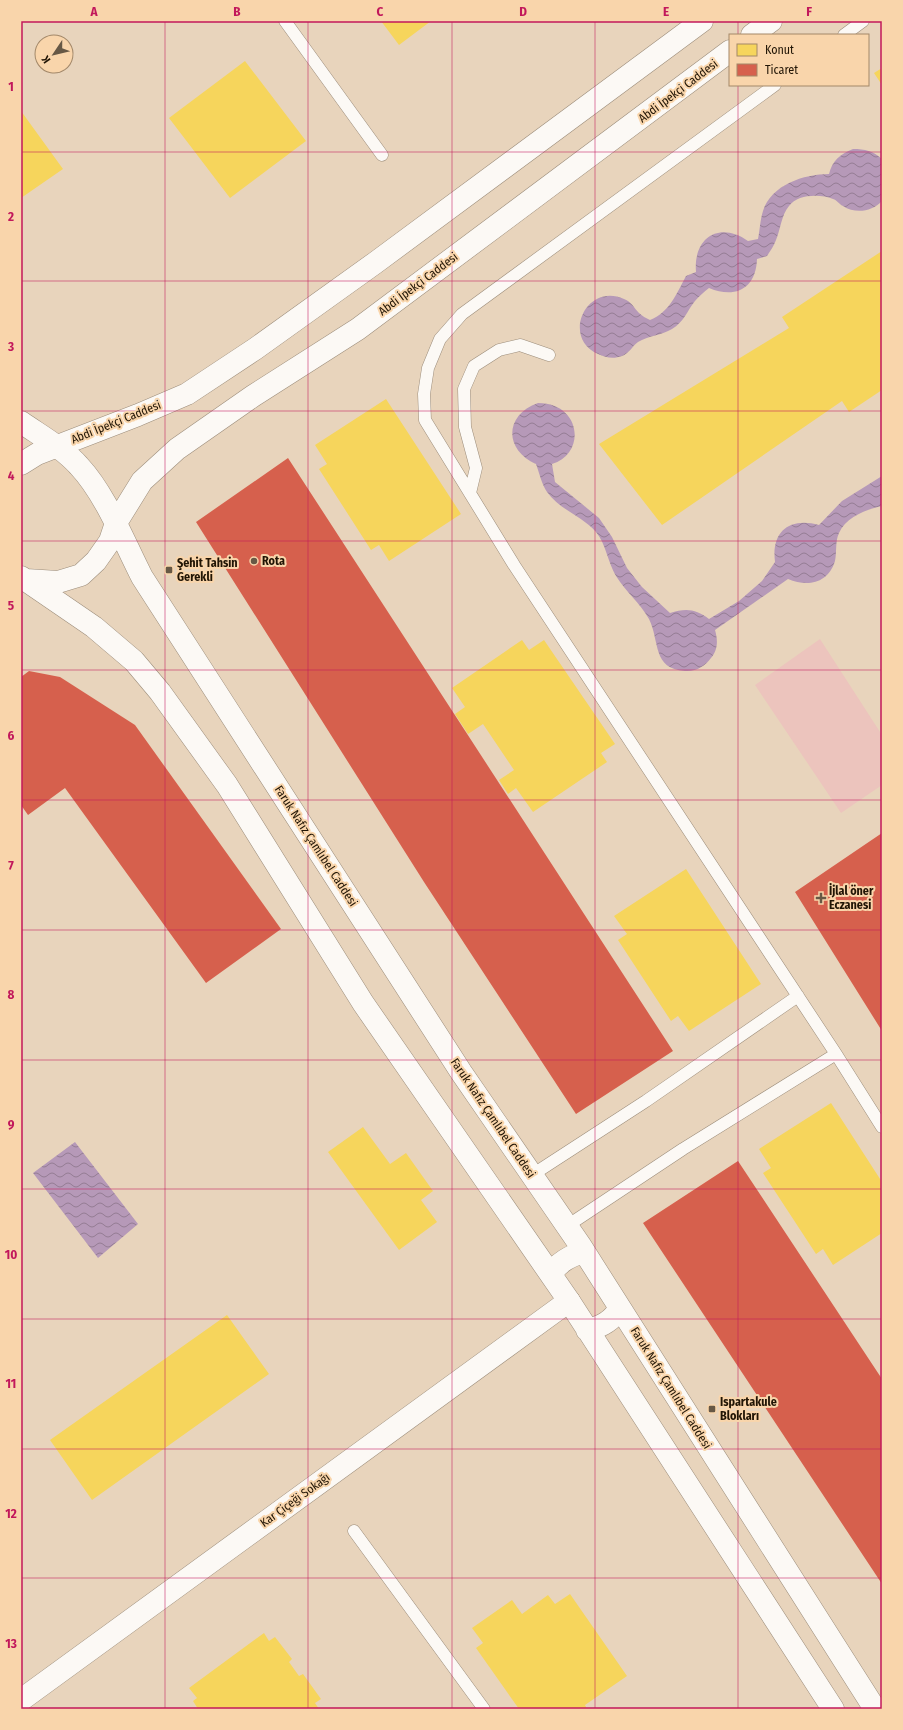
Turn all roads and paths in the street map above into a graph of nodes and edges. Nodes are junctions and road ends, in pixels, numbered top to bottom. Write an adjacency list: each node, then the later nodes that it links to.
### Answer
1 (285, 21): 9 (lane)
2 (702, 21): 12 (street, Abdi İpekçi Caddesi)
3 (771, 21): 5 (street)
4 (863, 21): 6 (lane)
5 (753, 34)
6 (845, 34)
7 (729, 53): 15 (street, Abdi İpekçi Caddesi)
8 (774, 86): 14 (lane)
9 (382, 155)
10 (549, 355): 14 (lane)
11 (21, 422): 12 (street, Faruk Nafız Çamlıbel Caddesi)
12 (57, 446): 13 (street); 15 (street, Faruk Nafız Çamlıbel Caddesi)
13 (21, 464)
14 (470, 493): 17 (lane)
15 (116, 523): 16 (street); 20 (street, Faruk Nafız Çamlıbel Caddesi)
16 (22, 580): 23 (street)
17 (798, 996): 18 (lane); 20 (lane)
18 (836, 1054): 19 (lane); 21 (lane)
19 (882, 1127)
20 (532, 1175): 21 (street, Faruk Nafız Çamlıbel Caddesi)
21 (567, 1226): 22 (street, Faruk Nafız Çamlıbel Caddesi)
22 (584, 1252): 23 (street); 25 (street, Faruk Nafız Çamlıbel Caddesi)
23 (550, 1274): 24 (street)
24 (569, 1301): 26 (street); 28 (street, Kar Çiçeği Sokağı)
25 (620, 1308): 26 (street); 31 (street, Faruk Nafız Çamlıbel Caddesi)
26 (587, 1330): 30 (street)
27 (354, 1531): 29 (lane)
28 (21, 1700)
29 (484, 1709)
30 (832, 1709)
31 (875, 1709)

